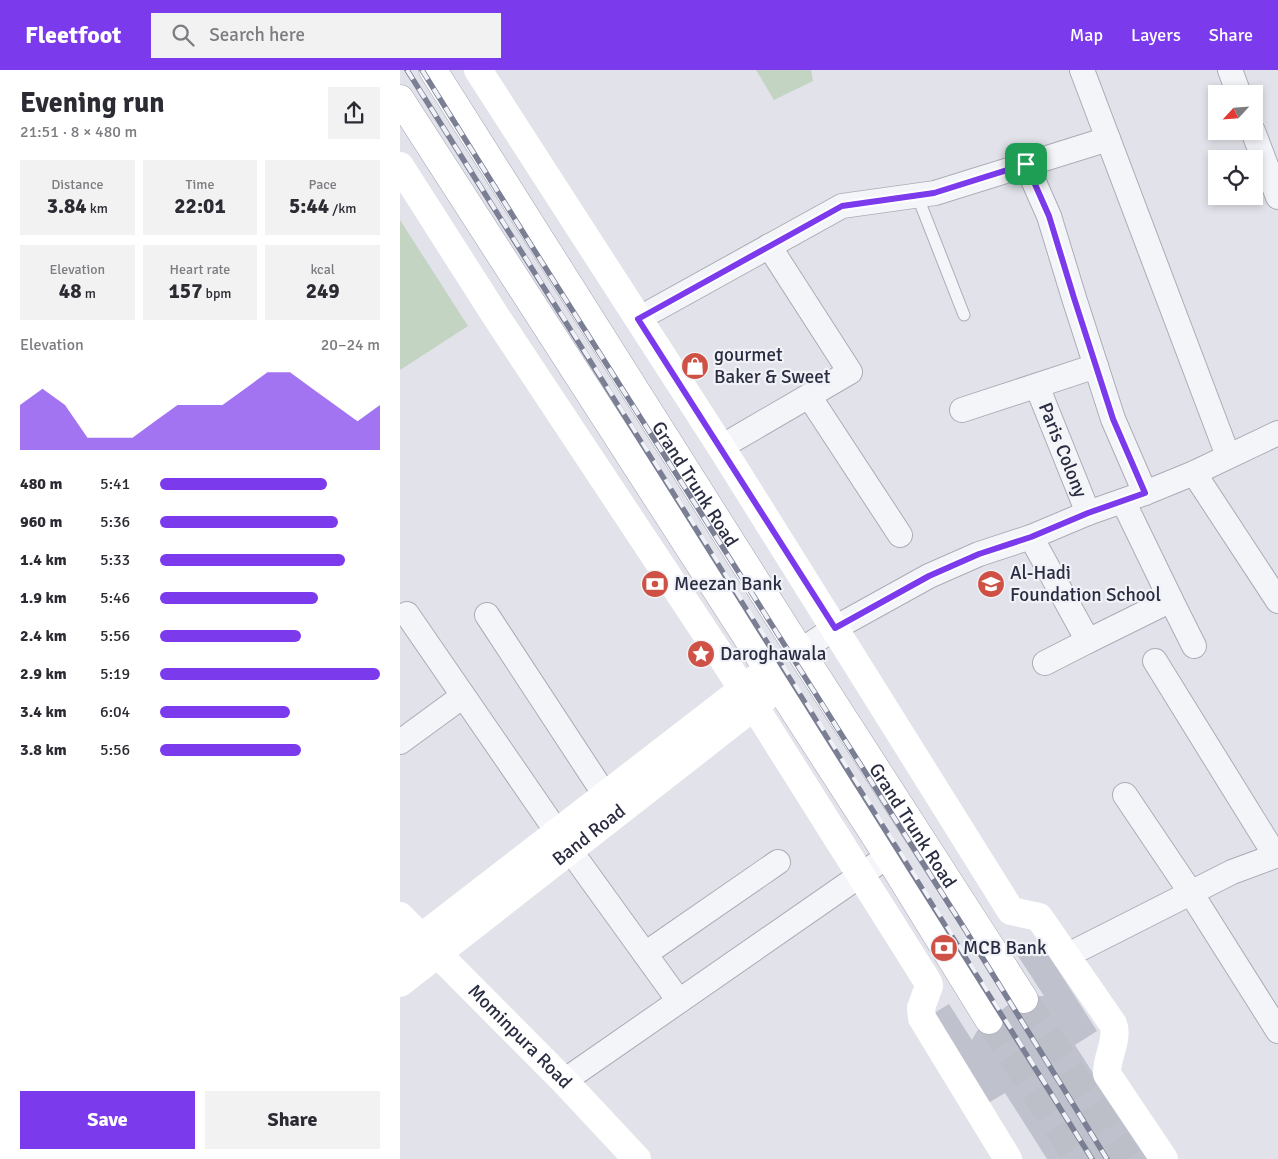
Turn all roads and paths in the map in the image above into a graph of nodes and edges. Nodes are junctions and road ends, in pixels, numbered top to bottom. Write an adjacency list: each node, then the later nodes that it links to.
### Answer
1 (433, 70): 36 (main road, Grand Trunk Road)
2 (478, 70): 15 (main road)
3 (1082, 70): 7 (street)
4 (1230, 70): 5 (street)
5 (1236, 85)
6 (400, 99): 39 (main road, Grand Trunk Road)
7 (1108, 139): 9 (street); 22 (street)
8 (1256, 140): 12 (street)
9 (1026, 164): 11 (street); 16 (street)
10 (400, 166): 41 (main road)
11 (917, 195): 13 (street); 14 (lane)
12 (1278, 197)
13 (769, 246): 15 (street); 18 (street)
14 (964, 315)
15 (638, 319): 21 (main road)
16 (1096, 366): 17 (street, Paris Colony); 24 (street)
17 (1037, 386): 19 (street, Paris Colony); 26 (street, Paris Colony)
18 (809, 396): 21 (street); 27 (street)
19 (962, 410)
20 (1278, 433): 22 (street)
21 (721, 447): 33 (main road)
22 (1228, 456): 23 (street)
23 (1194, 473): 24 (street); 30 (street)
24 (1145, 493): 25 (street)
25 (1122, 501): 26 (street); 29 (street)
26 (1088, 513): 28 (street)
27 (900, 535)
28 (1031, 537): 33 (street); 34 (street)
29 (1171, 600): 34 (street); 35 (street)
30 (1278, 601)
31 (407, 614): 40 (street)
32 (487, 615): 44 (street)
33 (835, 628): 36 (street); 54 (main road)
34 (1088, 641): 38 (street)
35 (1194, 646)
36 (800, 651): 56 (main road, Grand Trunk Road)
37 (1155, 661): 46 (street)
38 (1046, 663)
39 (773, 679): 41 (main road, Band Road); 47 (main road, Grand Trunk Road)
40 (463, 696): 42 (street); 45 (street)
41 (748, 698): 44 (main road, Band Road); 45 (main road, Band Road); 49 (main road)
42 (400, 742)
43 (1125, 795): 50 (street)
44 (605, 796): 45 (main road, Band Road)
45 (564, 841): 52 (main road, Band Road); 53 (street)
46 (1276, 855): 50 (street)
47 (888, 856): 49 (street); 58 (main road, Grand Trunk Road)
48 (778, 862): 53 (street)
49 (862, 875): 57 (street); 62 (main road)
50 (1191, 893): 54 (street); 59 (street)
51 (400, 916): 52 (main road, Mominpura Road)
52 (420, 948): 55 (main road, Band Road); 60 (main road, Mominpura Road)
53 (645, 954): 57 (street)
54 (1066, 956): 63 (main road)
55 (400, 983)
56 (1024, 999)
57 (679, 1001): 60 (street)
58 (989, 1020)
59 (1278, 1031)
60 (564, 1081): 61 (main road, Mominpura Road)
61 (637, 1159)
62 (1008, 1159)
63 (1164, 1159)

